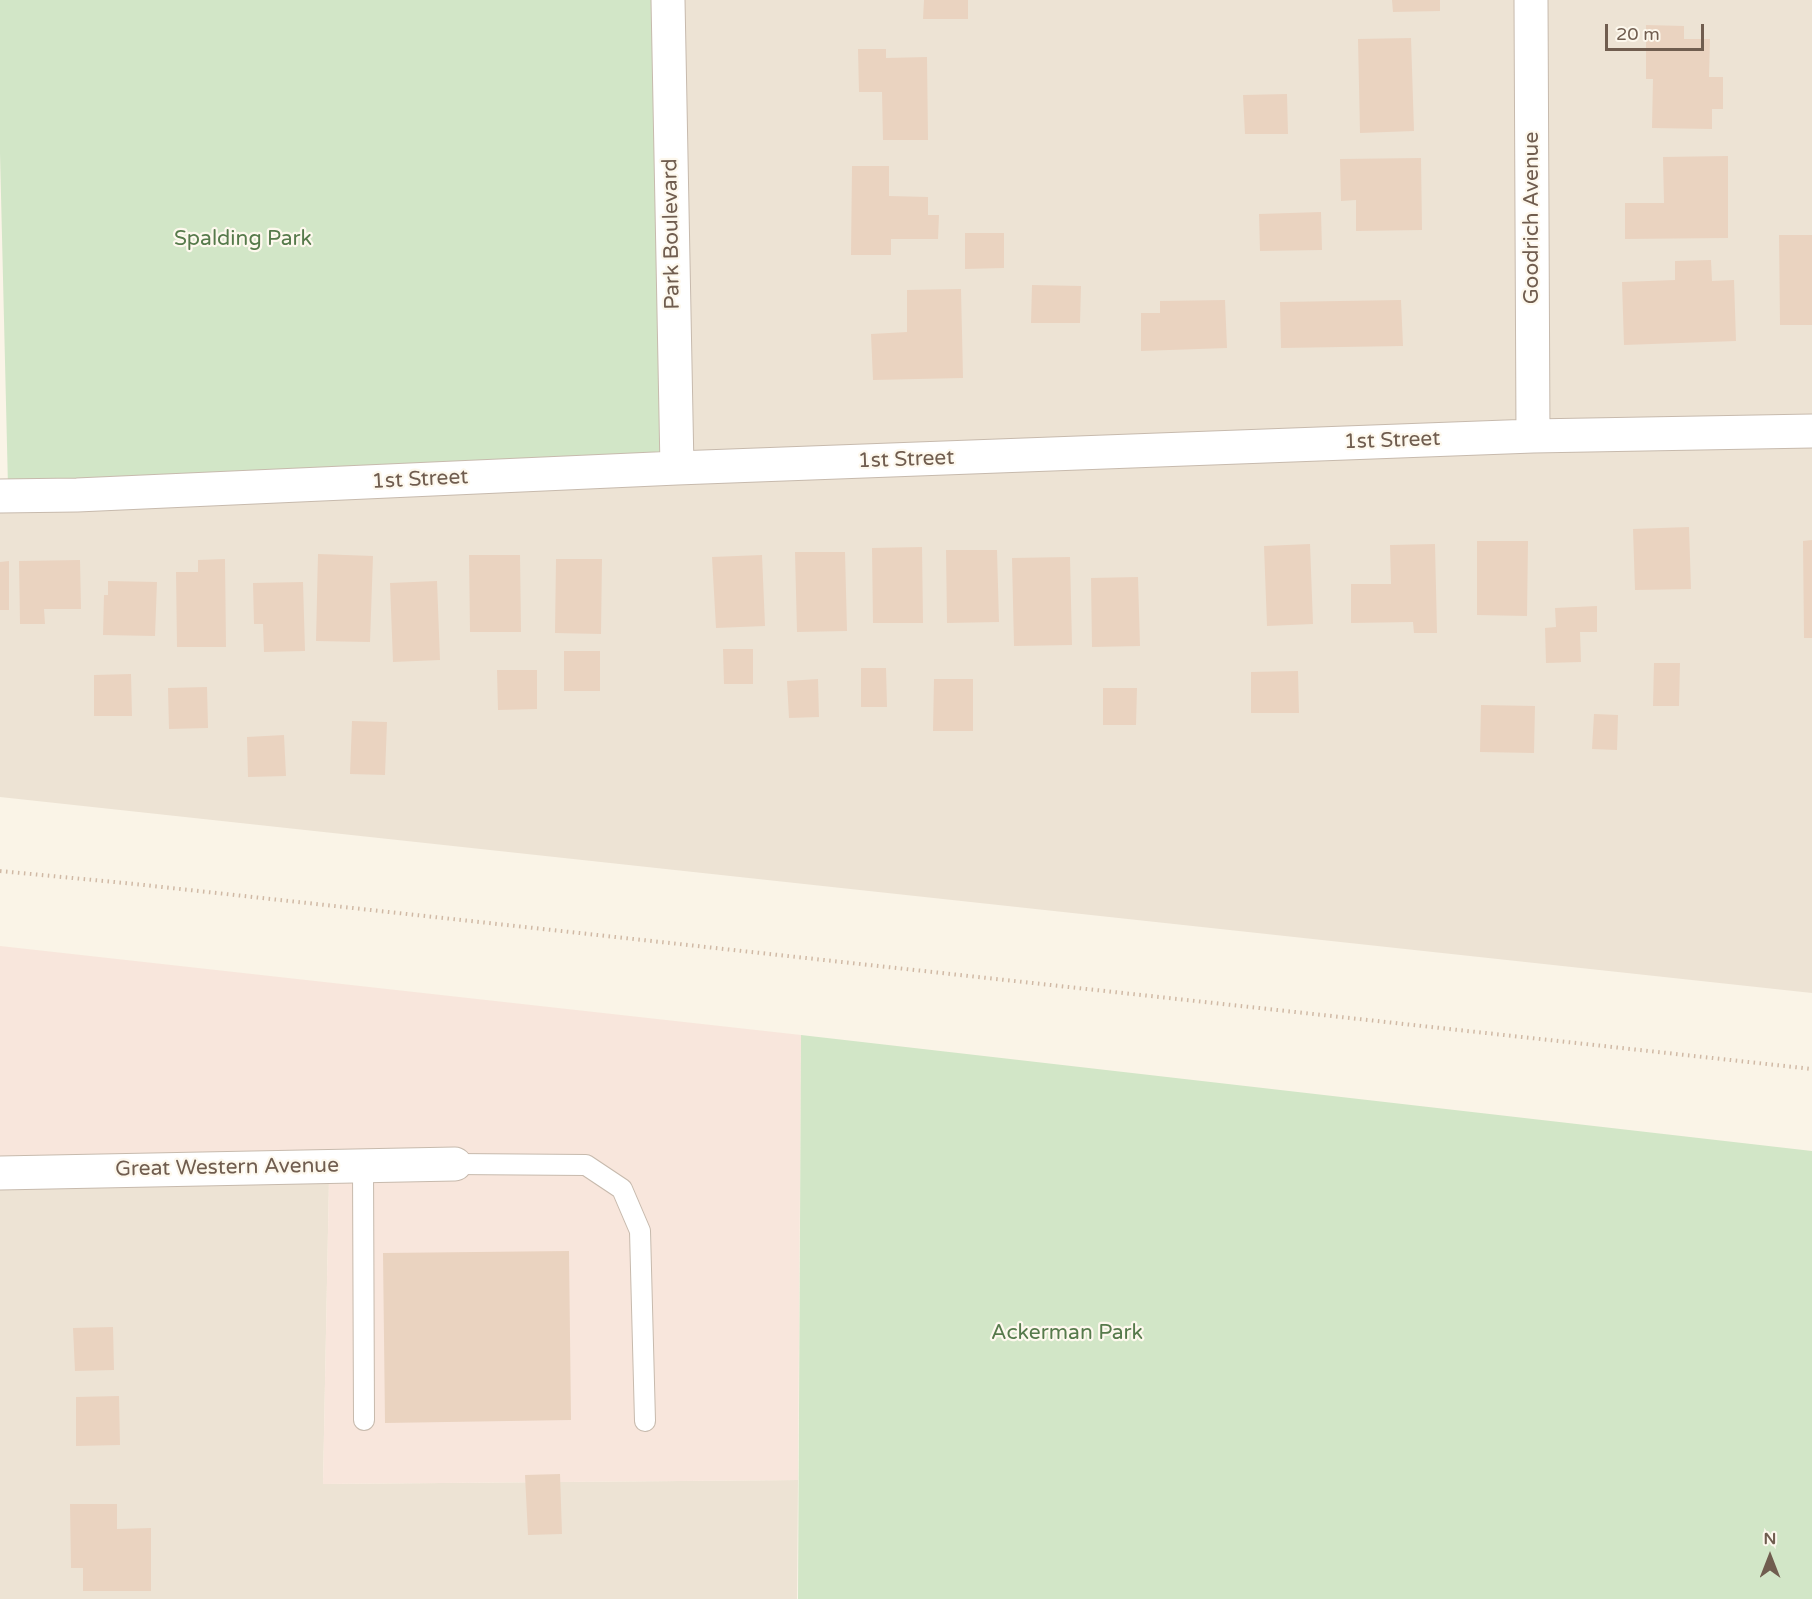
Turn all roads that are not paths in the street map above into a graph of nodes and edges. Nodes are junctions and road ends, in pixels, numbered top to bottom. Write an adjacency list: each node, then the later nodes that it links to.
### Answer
1 (668, 0): 5 (street, Park Boulevard)
2 (1531, 0): 4 (street, Goodrich Avenue)
3 (1812, 431): 4 (street, 1st Street)
4 (1533, 436): 5 (street, 1st Street)
5 (677, 468): 6 (street, 1st Street)
6 (0, 496)
7 (455, 1164): 8 (street, Great Western Avenue); 11 (lane)
8 (363, 1166): 9 (street, Great Western Avenue); 10 (lane)
9 (0, 1173)
10 (364, 1420)
11 (645, 1422)

